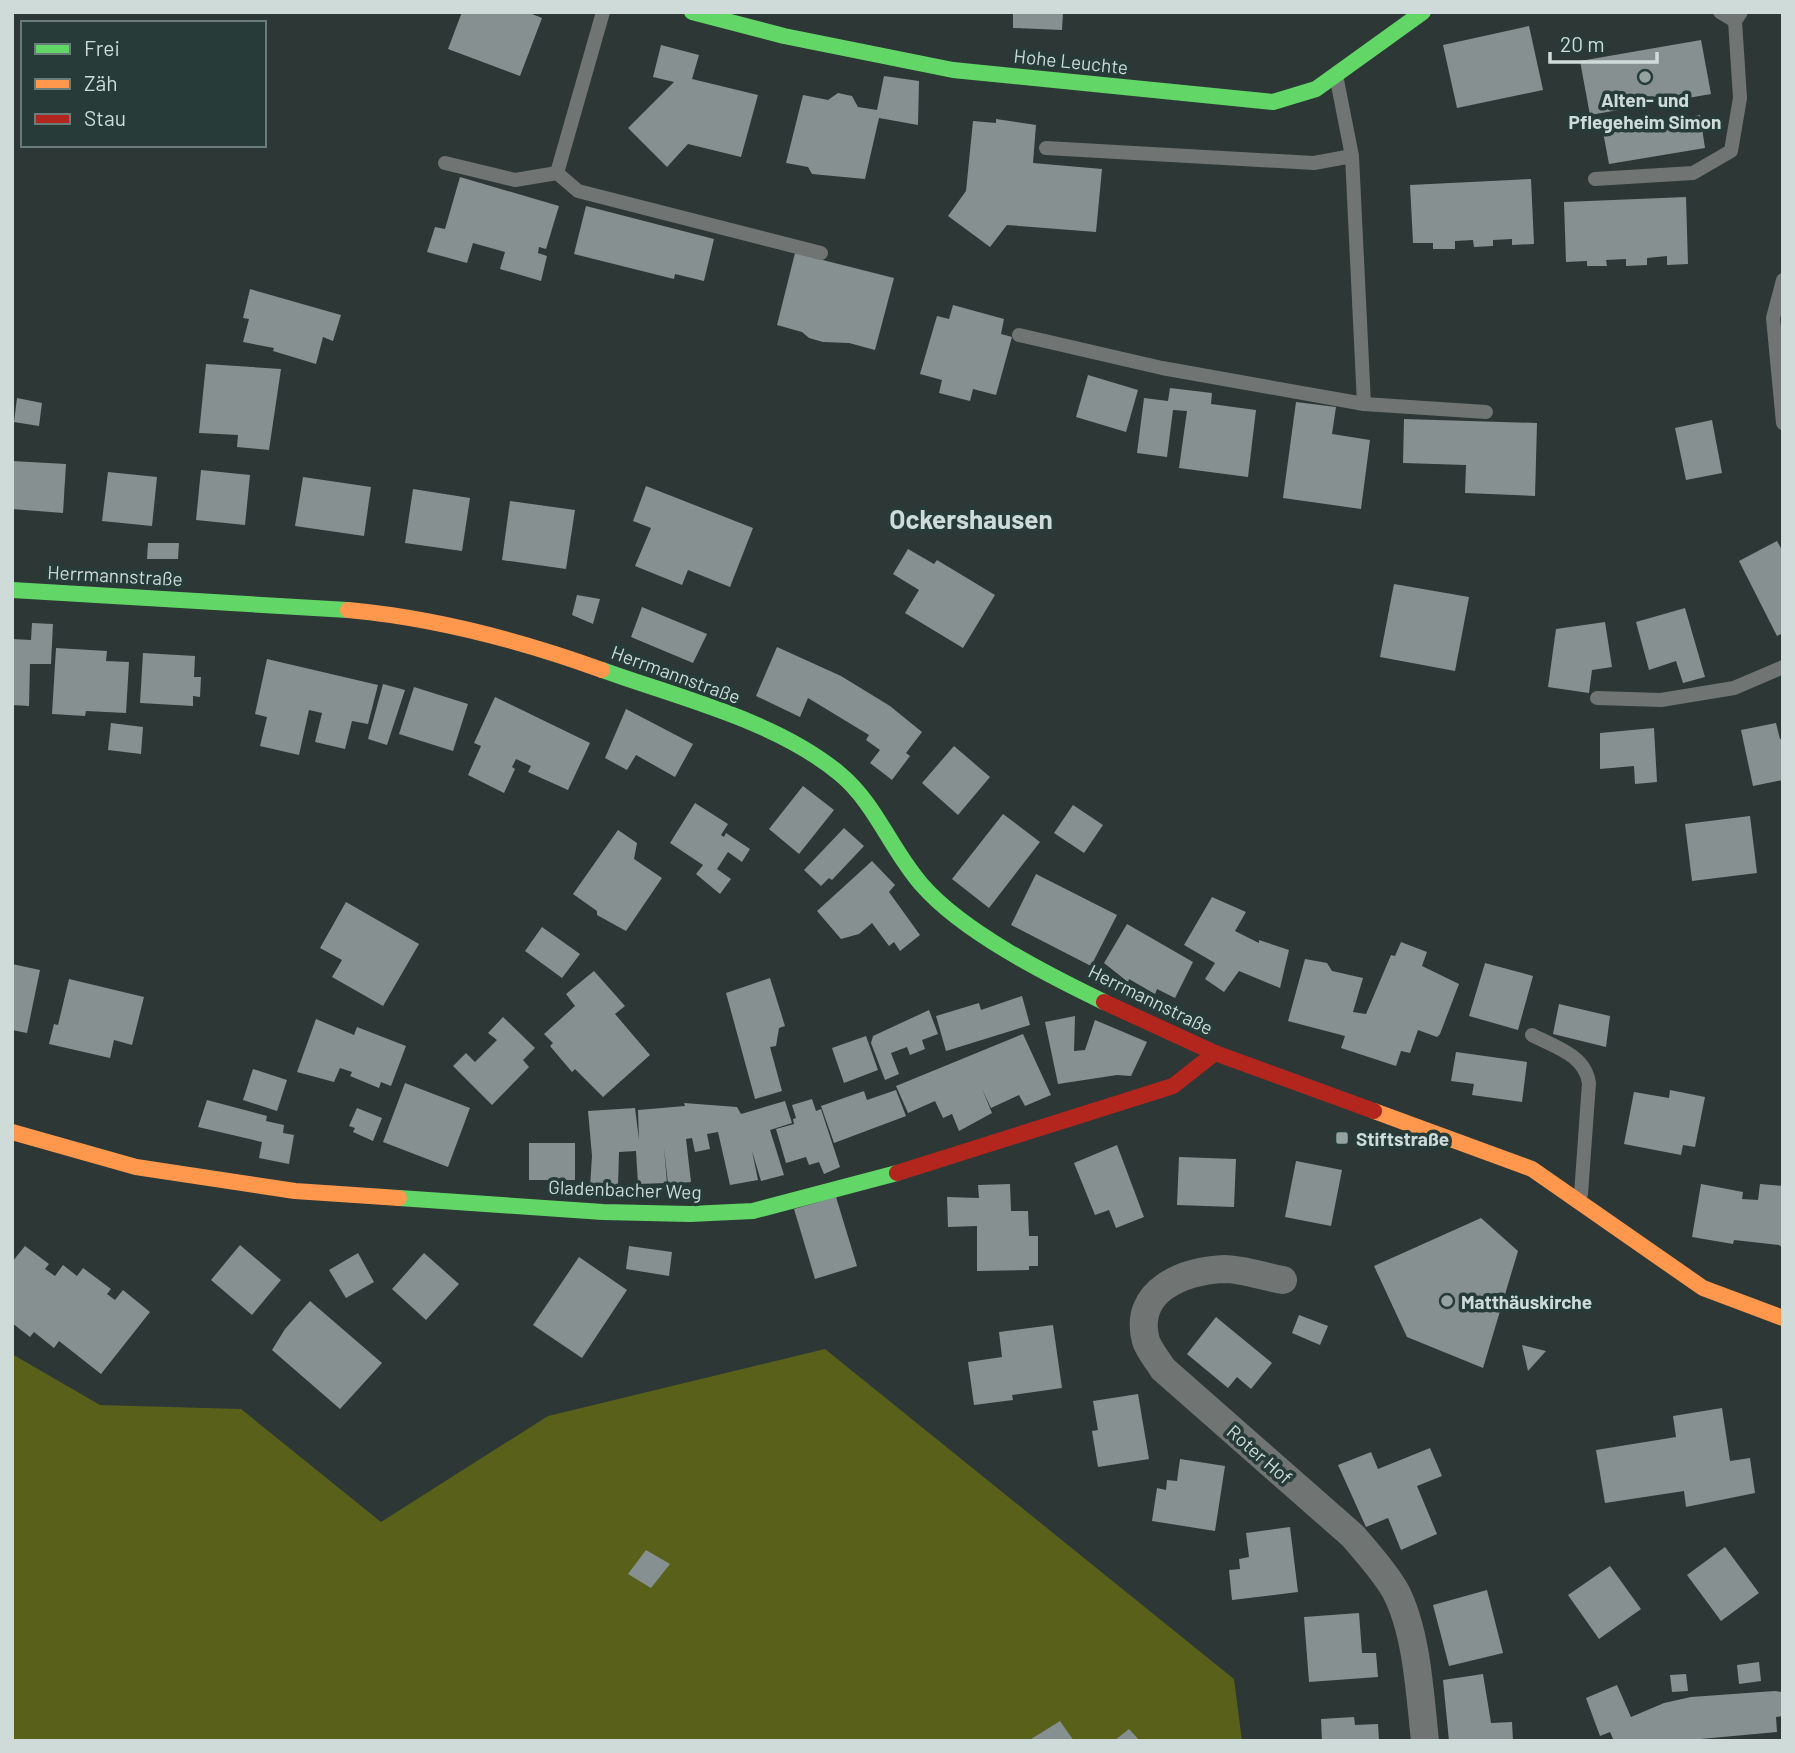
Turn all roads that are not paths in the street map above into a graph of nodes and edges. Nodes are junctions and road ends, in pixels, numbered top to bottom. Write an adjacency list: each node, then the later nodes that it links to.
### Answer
1 (603, 12): 10 (lane)
2 (692, 12): 6 (street, Hohe Leuchte)
3 (1423, 12): 6 (street, Hohe Leuchte)
4 (1720, 12): 5 (lane)
5 (1738, 16): 11 (lane)
6 (1336, 79): 8 (lane)
7 (1046, 148): 8 (lane)
8 (1352, 156): 15 (lane)
9 (445, 163): 10 (lane)
10 (557, 173): 12 (lane)
11 (1595, 178)
12 (821, 253)
13 (1783, 280): 17 (lane)
14 (1019, 335): 15 (lane)
15 (1364, 404): 16 (lane)
16 (1486, 412)
17 (1783, 423)
18 (12, 590): 22 (street, Herrmannstraße)
19 (1783, 667): 20 (lane)
20 (1597, 698)
21 (1532, 1035): 24 (lane)
22 (1215, 1053): 23 (street, Gladenbacher Weg); 24 (street)
23 (12, 1132)
24 (1580, 1202): 26 (street)
25 (1283, 1280): 27 (street, Roter Hof)
26 (1783, 1318)
27 (1424, 1741)

